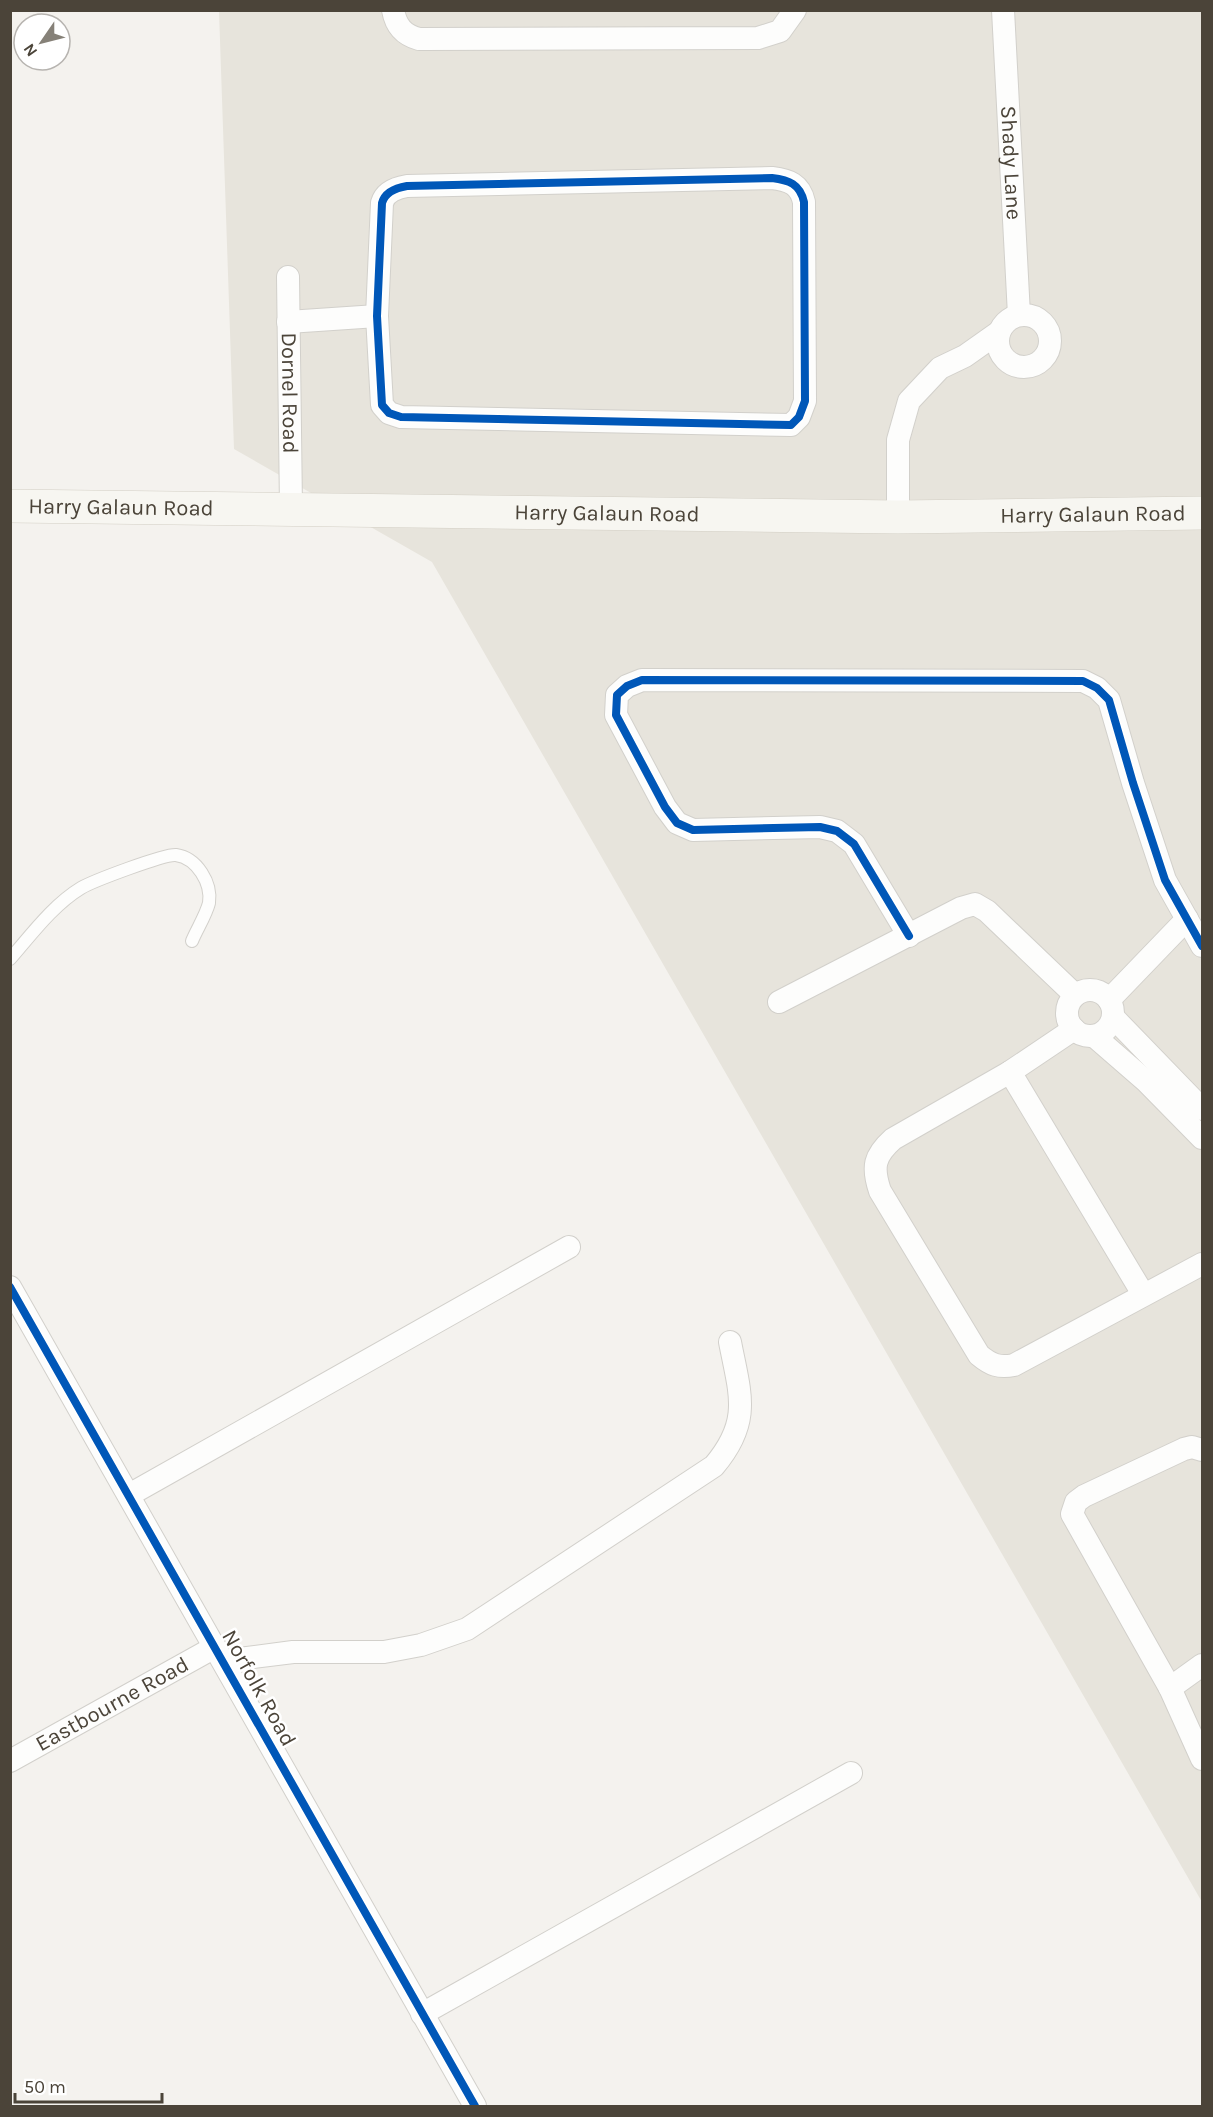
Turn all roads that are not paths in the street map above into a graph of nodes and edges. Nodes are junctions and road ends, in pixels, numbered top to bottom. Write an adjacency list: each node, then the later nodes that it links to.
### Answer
1 (393, 10): 2 (street)
2 (795, 10)
3 (1003, 10): 5 (street, Shady Lane)
4 (288, 278): 7 (street, Dornel Road)
5 (1019, 315): 8 (street); 10 (street)
6 (377, 316): 6 (street); 7 (street)
7 (288, 322): 12 (street, Dornel Road)
8 (999, 332): 9 (street); 10 (street)
9 (965, 356): 10 (street); 14 (street)
10 (1003, 358)
11 (10, 506): 12 (main road, Harry Galaun Road)
12 (291, 508): 14 (main road, Harry Galaun Road)
13 (1203, 513): 14 (main road, Harry Galaun Road)
14 (898, 517)
15 (1187, 919): 16 (street); 18 (street); 22 (street)
16 (909, 936): 20 (street); 21 (street)
17 (192, 941): 19 (lane)
18 (1203, 946)
19 (10, 959)
20 (1075, 995): 22 (street); 23 (street)
21 (779, 1002)
22 (1111, 1009): 23 (street); 25 (street)
23 (1084, 1033): 24 (street); 26 (street)
24 (1010, 1072): 30 (street); 30 (street)
25 (1203, 1109)
26 (1203, 1138)
27 (569, 1247): 33 (street)
28 (1203, 1264): 30 (street)
29 (10, 1287): 33 (street, Norfolk Road)
30 (1143, 1294)
31 (730, 1342): 34 (street)
32 (1203, 1450): 36 (street)
33 (129, 1495): 34 (street, Norfolk Road)
34 (219, 1654): 38 (street, Eastbourne Road); 40 (street, Norfolk Road)
35 (1203, 1665): 36 (street)
36 (1170, 1688): 37 (street)
37 (1203, 1759)
38 (10, 1761)
39 (851, 1773): 40 (street)
40 (422, 2014): 41 (street, Norfolk Road)
41 (475, 2106)

